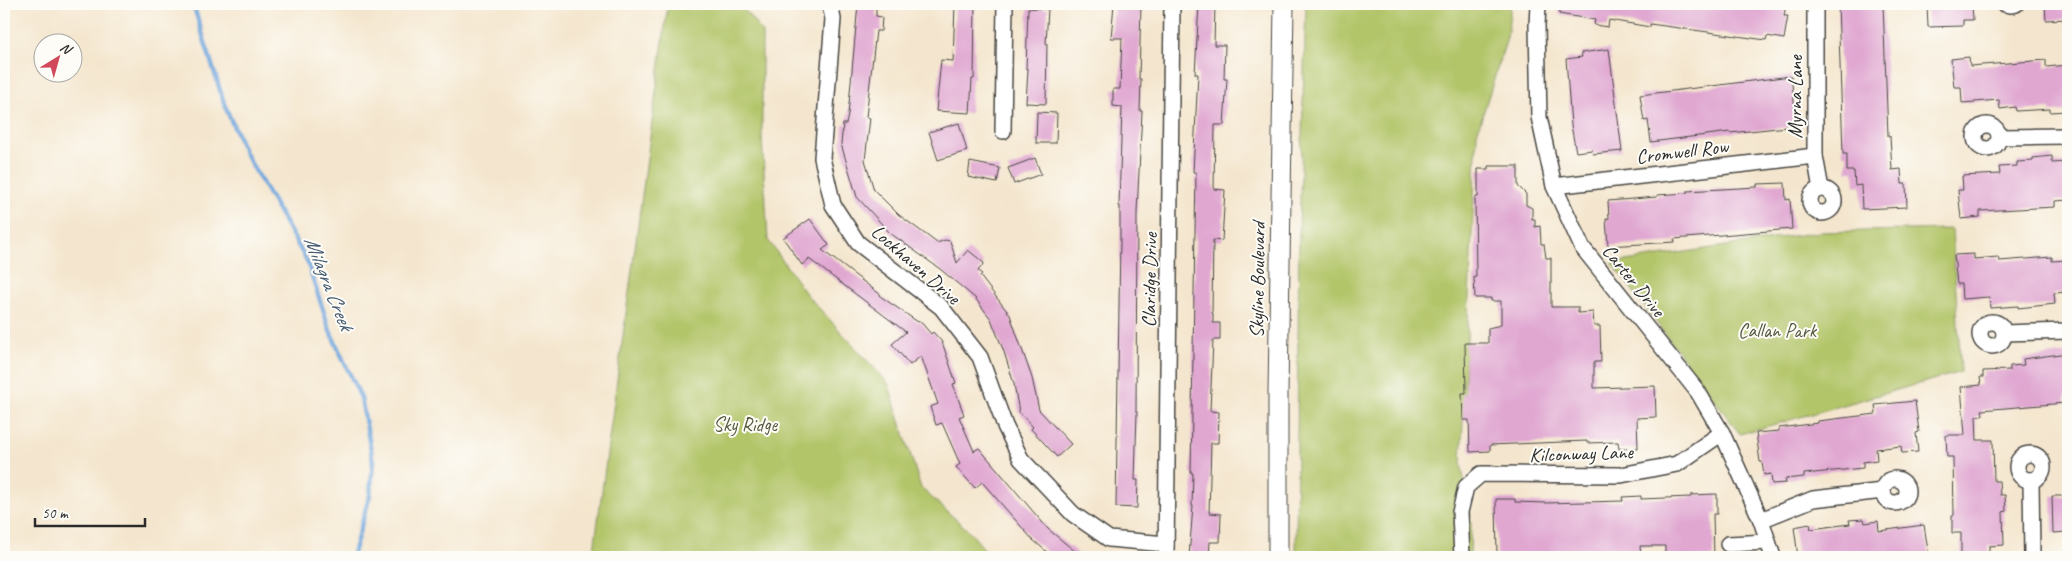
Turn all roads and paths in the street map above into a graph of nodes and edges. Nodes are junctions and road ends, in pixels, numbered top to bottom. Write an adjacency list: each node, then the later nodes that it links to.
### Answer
1 (830, 4): 23 (street, Lockhaven Drive)
2 (1005, 4): 9 (street)
3 (1172, 4): 23 (street, Claridge Drive)
4 (1284, 4): 24 (main road, Skyline Boulevard)
5 (1538, 4): 13 (street, Carter Drive)
6 (1815, 4): 12 (street, Myrna Lane)
7 (2004, 4): 8 (street)
8 (2016, 4)
9 (1003, 130)
10 (2068, 136): 11 (street)
11 (1999, 137)
12 (1815, 156): 13 (street, Cromwell Row); 14 (street, Myrna Lane)
13 (1554, 186): 17 (street, Carter Drive)
14 (1821, 189)
15 (2068, 331): 16 (street)
16 (2004, 333)
17 (1722, 433): 20 (street, Carter Drive); 25 (street, Kilconway Lane)
18 (2031, 480): 27 (street)
19 (1883, 491): 20 (street)
20 (1761, 520): 21 (street, Carter Drive)
21 (1768, 542): 22 (street); 26 (street, Carter Drive)
22 (1728, 544)
23 (1166, 550)
24 (1278, 557)
25 (1462, 557)
26 (1773, 557)
27 (2032, 557)

